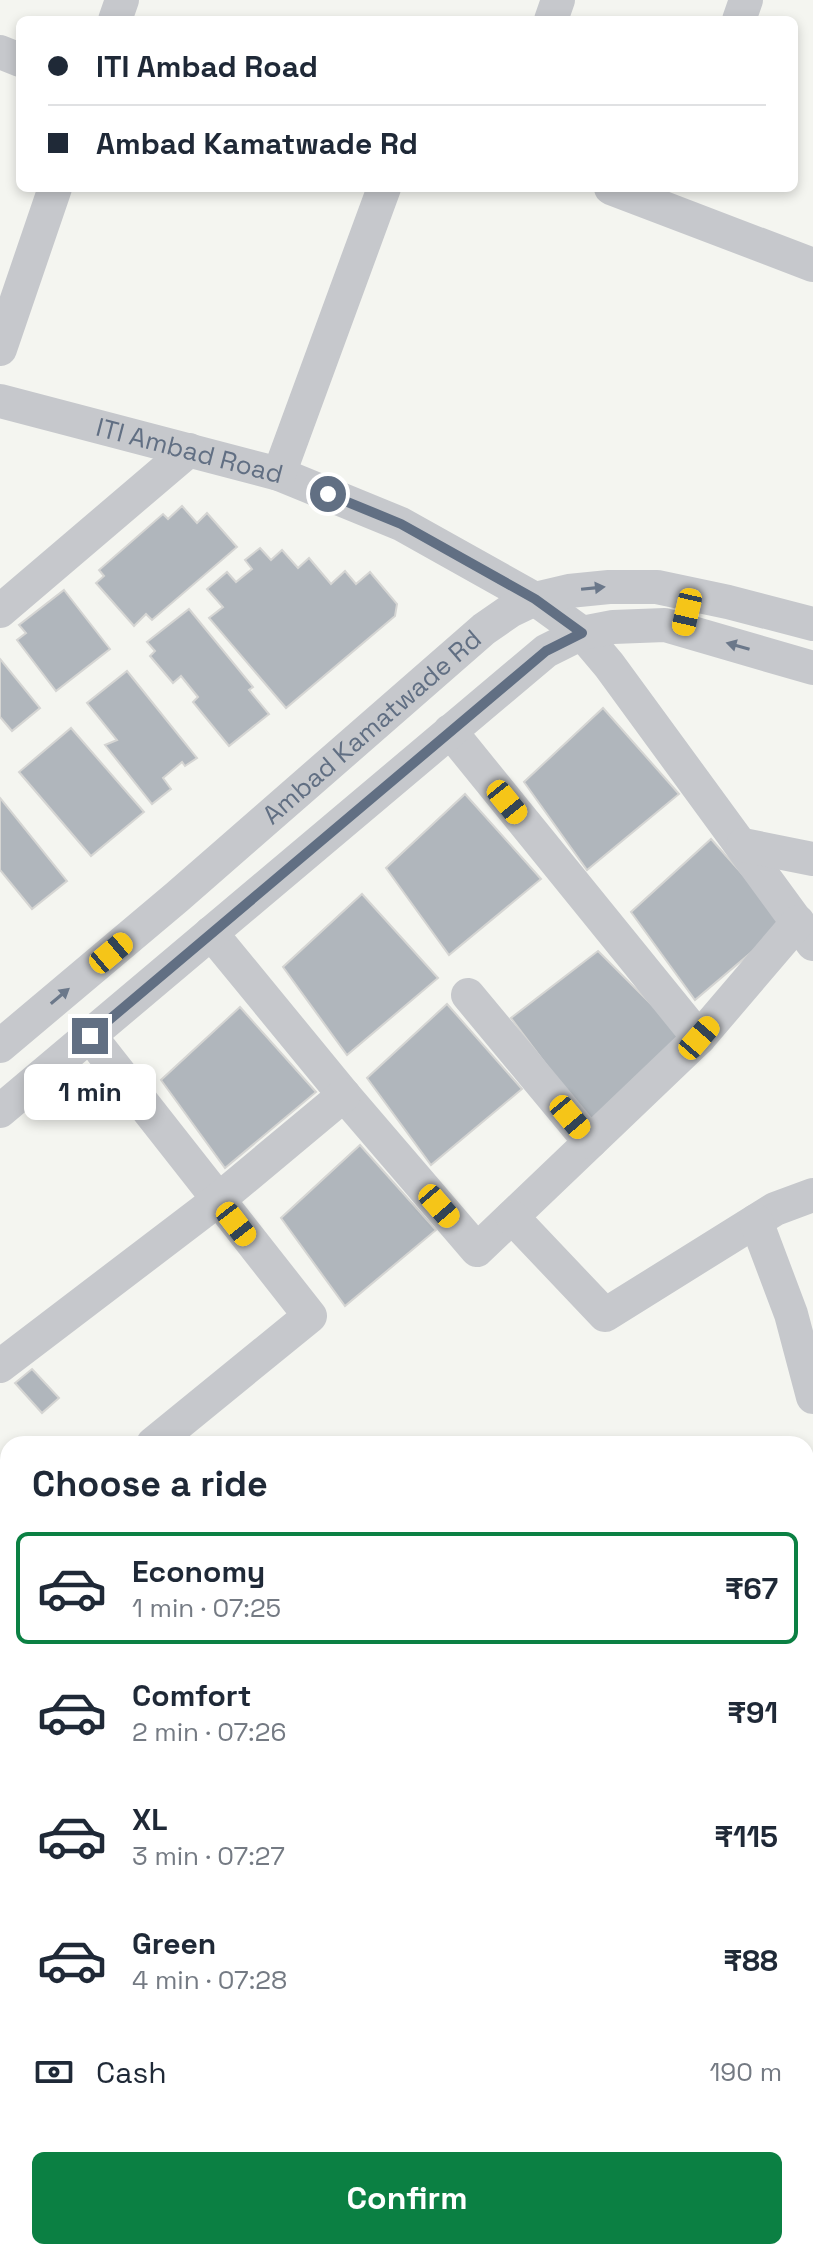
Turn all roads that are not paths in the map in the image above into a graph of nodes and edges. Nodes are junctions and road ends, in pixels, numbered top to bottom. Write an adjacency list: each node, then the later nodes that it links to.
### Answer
1 (54, 192): 6 (street)
2 (383, 192): 9 (street)
3 (635, 192): 4 (street)
4 (676, 199): 5 (street)
5 (813, 265)
6 (0, 349)
7 (0, 401): 8 (street, ITI Ambad Road)
8 (189, 450): 9 (street, ITI Ambad Road); 12 (street)
9 (279, 474): 11 (street, ITI Ambad Road)
10 (692, 594): 11 (street, Ambad Kamatwade Rd, one-way to 10); 13 (street, Ambad Kamatwade Rd); 14 (street)
11 (535, 599): 15 (street, ITI Ambad Road); 25 (street, Ambad Kamatwade Rd, one-way to 11)
12 (0, 611)
13 (813, 624)
14 (683, 630): 15 (street, Ambad Kamatwade Rd); 16 (street, Ambad Kamatwade Rd, one-way to 14)
15 (582, 633): 17 (street, Ambad Kamatwade Rd); 18 (street, ITI Ambad Road)
16 (813, 668)
17 (450, 731): 20 (street, Ambad Kamatwade Rd); 24 (street)
18 (743, 845): 19 (street); 21 (street, ITI Ambad Road)
19 (813, 859)
20 (211, 933): 23 (street, Ambad Kamatwade Rd); 26 (street)
21 (806, 933): 24 (street)
22 (468, 995): 28 (street)
23 (90, 1036): 27 (street, Ambad Kamatwade Rd); 30 (street)
24 (699, 1038): 28 (street)
25 (0, 1046)
26 (344, 1095): 30 (street); 31 (street)
27 (0, 1111)
28 (590, 1142): 31 (street)
29 (813, 1195): 32 (street)
30 (218, 1200): 33 (street); 35 (street)
31 (512, 1217): 32 (street)
32 (756, 1221): 34 (street)
33 (0, 1366)
34 (813, 1397)
35 (163, 1436)

